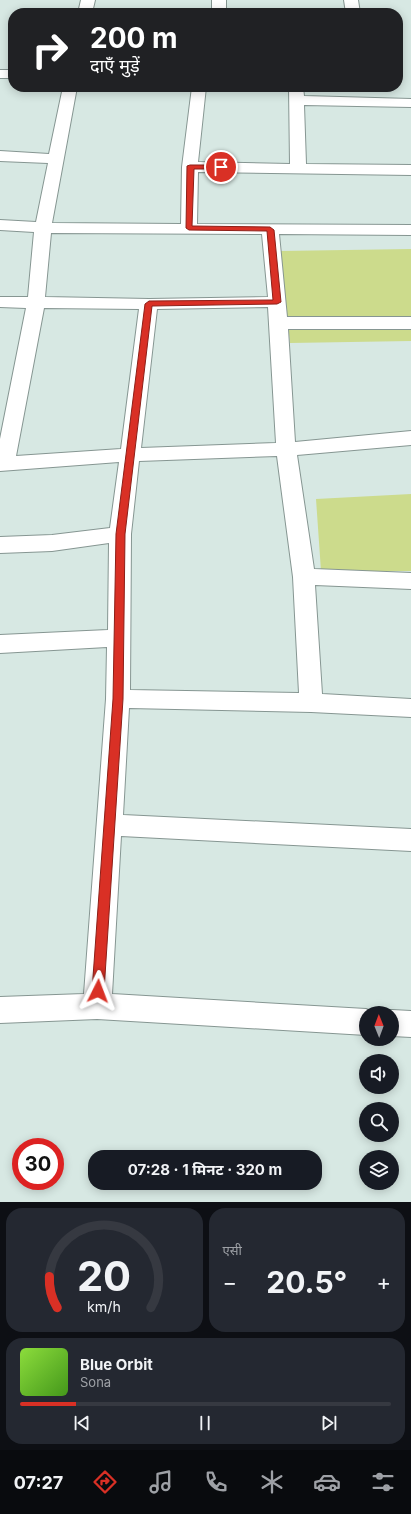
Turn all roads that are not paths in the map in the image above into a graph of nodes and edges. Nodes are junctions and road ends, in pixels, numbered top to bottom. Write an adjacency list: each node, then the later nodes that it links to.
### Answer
1 (69, 92): 6 (street)
2 (198, 92): 7 (street)
3 (296, 93): 4 (street); 8 (street)
4 (411, 103)
5 (0, 156): 6 (street)
6 (56, 159): 11 (street)
7 (190, 166): 8 (street); 12 (street)
8 (298, 168): 9 (street)
9 (411, 170)
10 (0, 225): 11 (street)
11 (43, 228): 12 (street); 17 (street)
12 (189, 228): 13 (street)
13 (270, 230): 14 (street); 16 (street)
14 (411, 230)
15 (0, 302): 17 (street)
16 (277, 302): 18 (street); 19 (street)
17 (36, 303): 18 (street); 24 (street)
18 (149, 304): 23 (street)
19 (278, 323): 20 (street); 22 (street)
20 (411, 323)
21 (411, 438): 22 (street)
22 (286, 448): 23 (street); 27 (street)
23 (130, 455): 24 (street); 25 (street)
24 (3, 464)
25 (120, 534): 26 (street); 29 (street)
26 (0, 545)
27 (304, 577): 28 (street); 32 (street)
28 (411, 580)
29 (120, 638): 30 (street); 31 (street)
30 (0, 644)
31 (118, 699): 32 (street); 34 (street)
32 (312, 703): 33 (street)
33 (411, 708)
34 (108, 825): 35 (street); 36 (street)
35 (411, 840)
36 (97, 1006): 37 (street); 38 (street)
37 (0, 1010)
38 (359, 1022)
39 (399, 1023): 40 (street)
40 (411, 1024)

